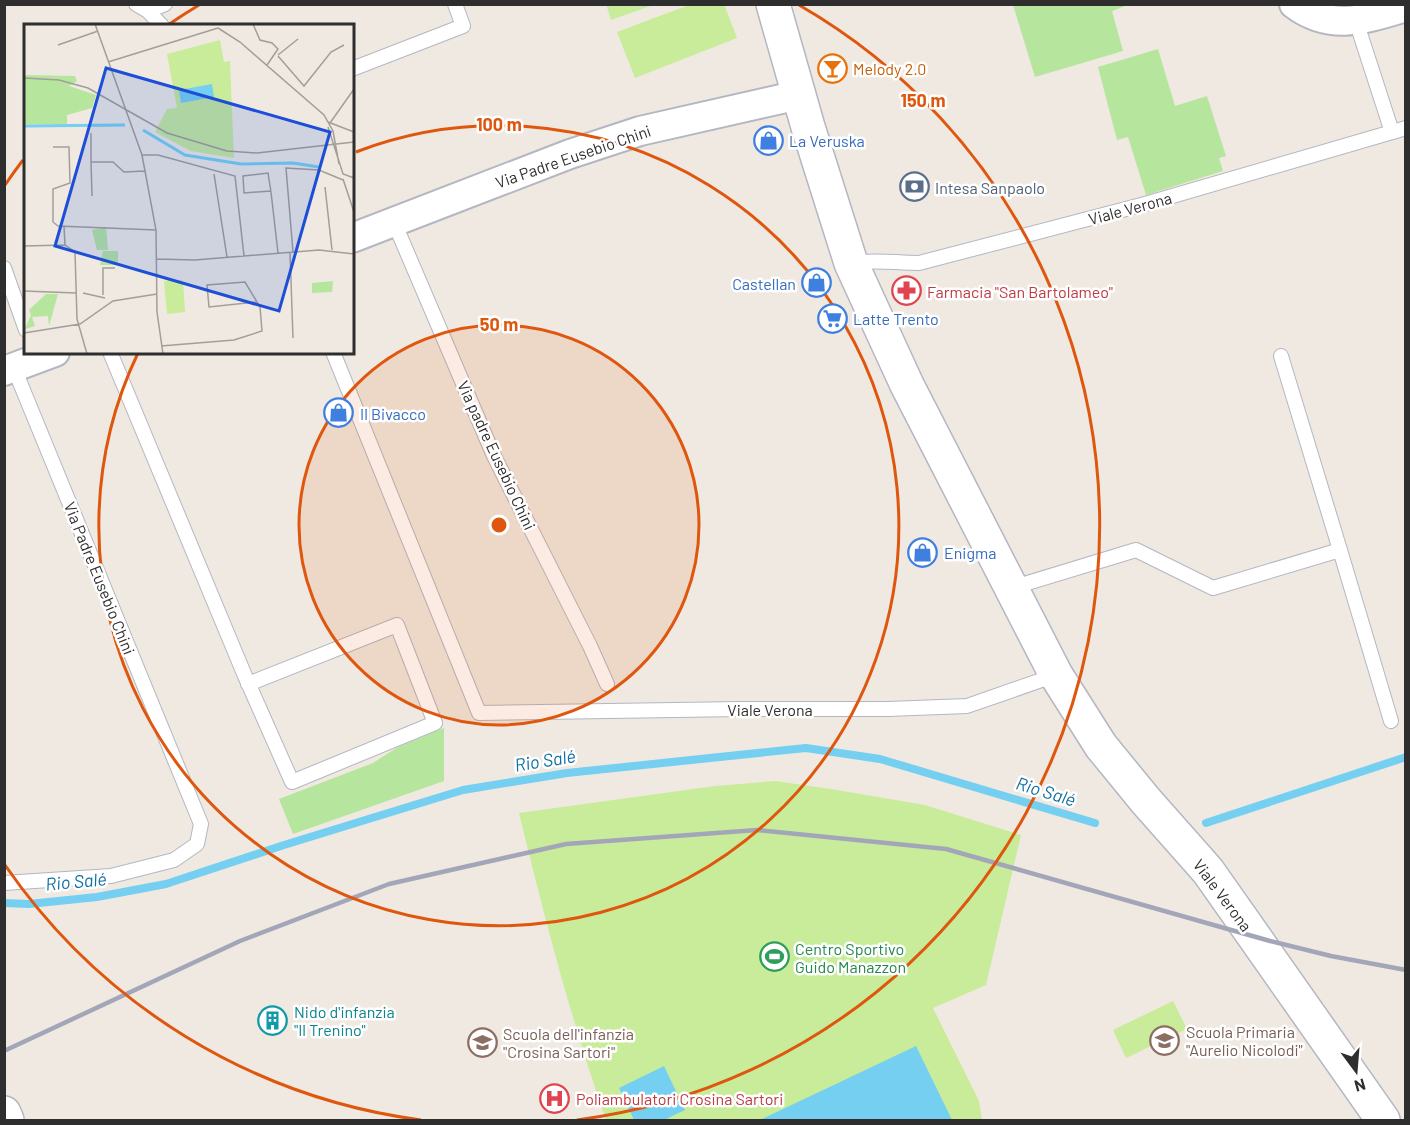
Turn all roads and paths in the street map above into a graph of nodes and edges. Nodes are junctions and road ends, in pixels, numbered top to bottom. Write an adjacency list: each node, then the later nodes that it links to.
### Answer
1 (165, 4): 6 (lane)
2 (454, 4): 9 (lane)
3 (773, 4): 10 (main road, Viale Verona)
4 (1294, 4): 7 (street)
5 (1406, 7): 7 (street)
6 (142, 8): 8 (lane)
7 (1356, 21): 11 (lane)
8 (160, 24)
9 (354, 68)
10 (799, 95): 12 (street, Via Padre Eusebio Chini); 14 (main road, Viale Verona)
11 (1399, 130): 14 (lane, Viale Verona)
12 (394, 222): 13 (street, Via Padre Eusebio Chini); 25 (lane, Via padre Eusebio Chini)
13 (354, 237)
14 (851, 263): 22 (main road, Viale Verona)
15 (4, 267): 16 (lane)
16 (24, 324)
17 (111, 354): 24 (lane)
18 (334, 354): 23 (lane, Viale Verona)
19 (1281, 356): 21 (lane)
20 (28, 361): 27 (lane, Via Padre Eusebio Chini)
21 (1340, 550): 22 (lane); 26 (lane)
22 (1011, 588): 23 (main road, Viale Verona)
23 (1056, 675): 30 (main road, Viale Verona)
24 (248, 684): 24 (lane)
25 (607, 684)
26 (1391, 721)
27 (4, 883)
28 (4, 1113): 29 (main road)
29 (7, 1120)
30 (1383, 1120)

